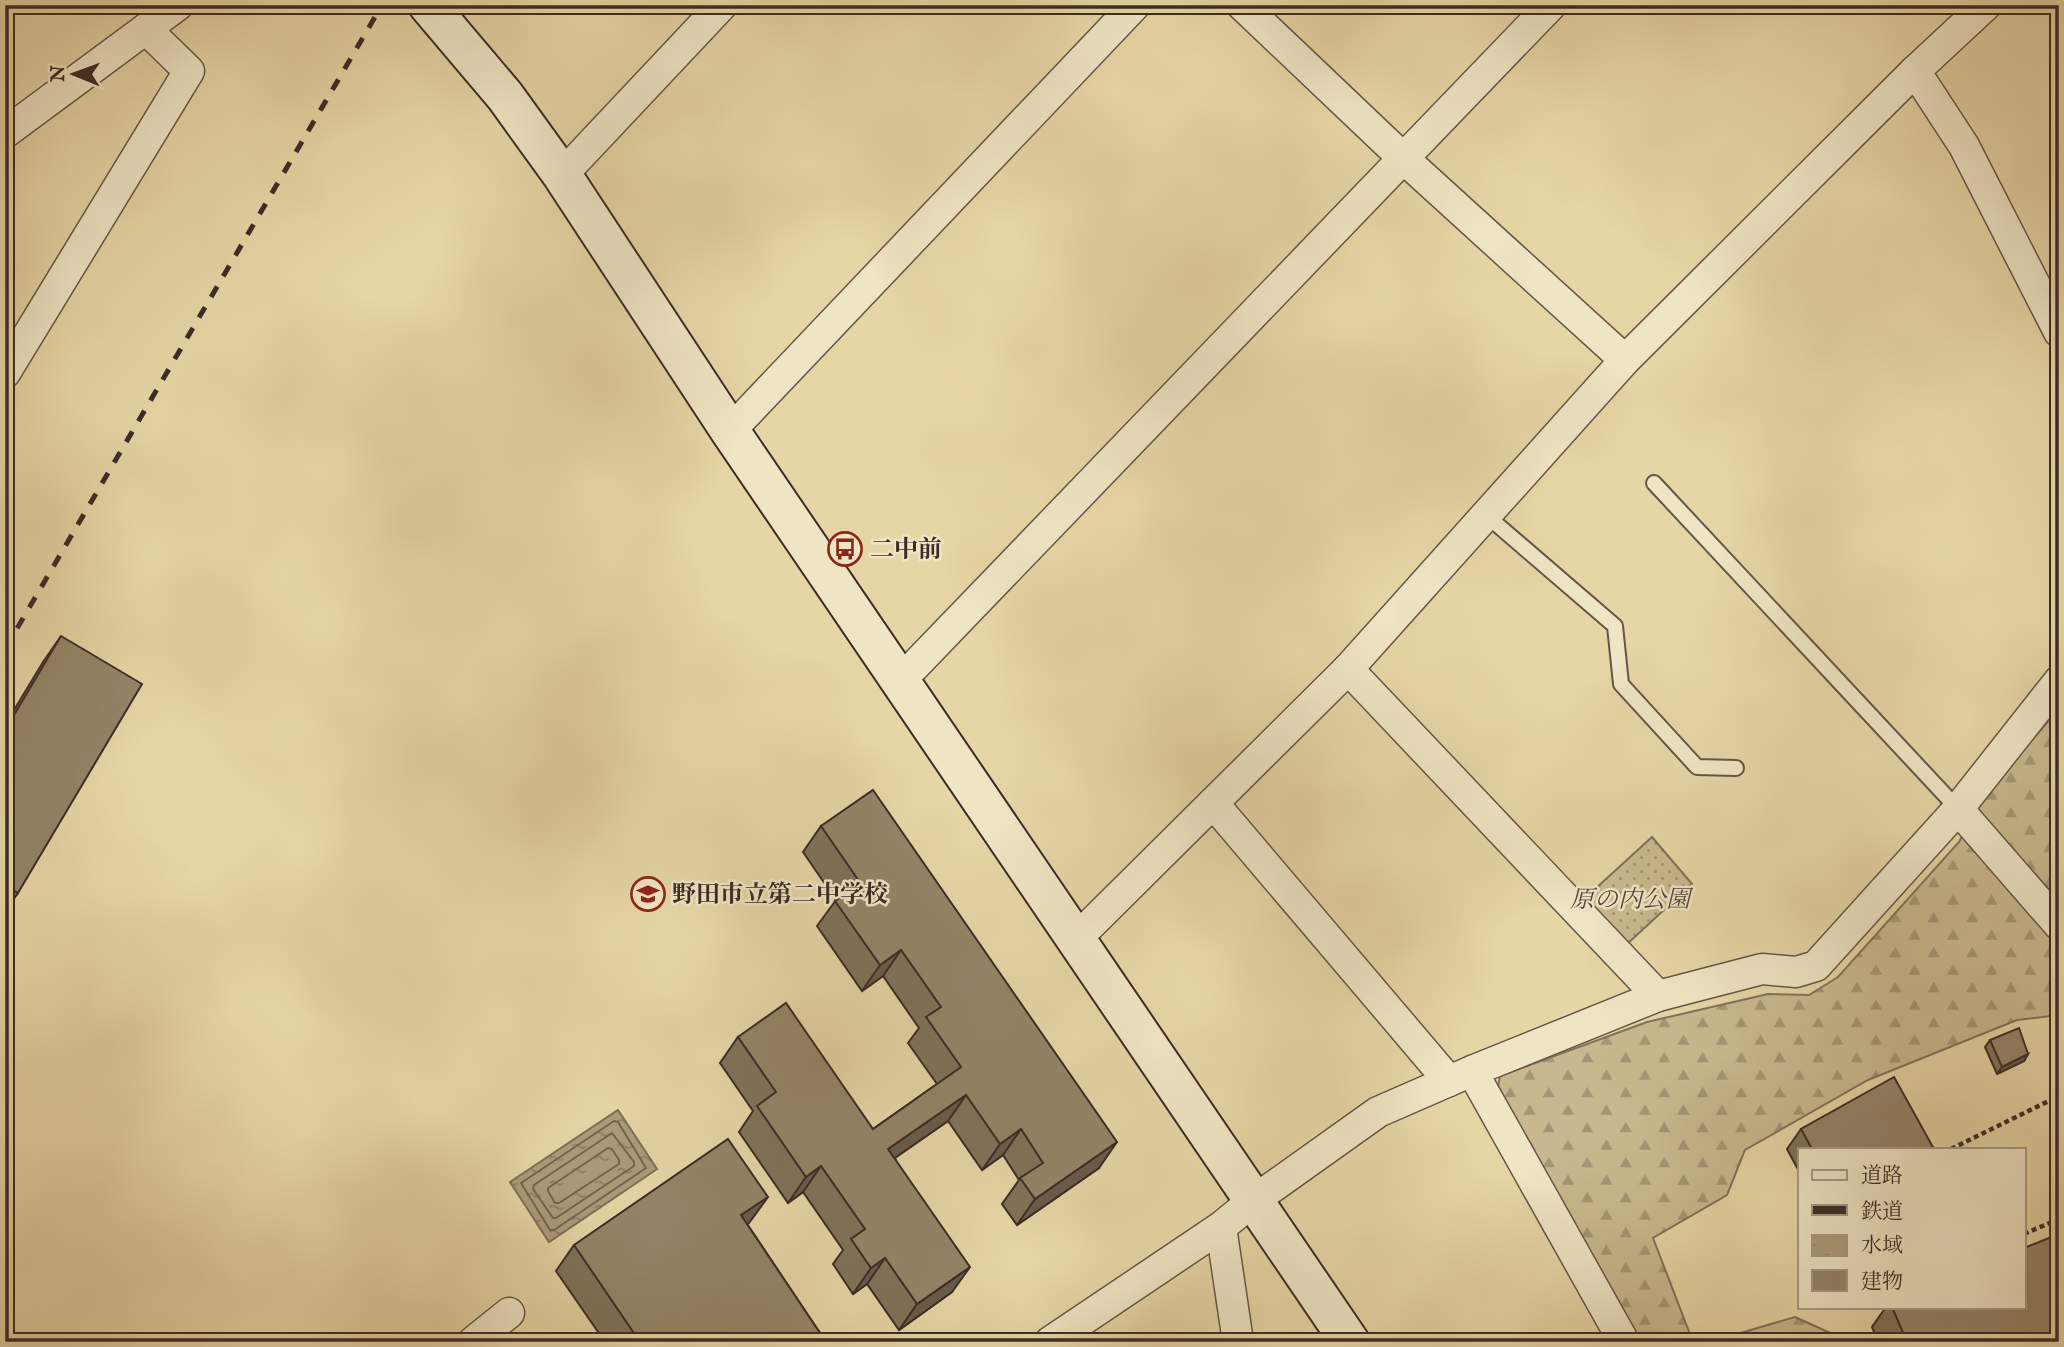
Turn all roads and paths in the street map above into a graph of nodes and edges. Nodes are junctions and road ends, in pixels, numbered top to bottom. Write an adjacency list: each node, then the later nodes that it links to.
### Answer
1 (178, 5): 8 (street)
2 (428, 5): 12 (street)
3 (722, 5): 12 (street)
4 (1135, 5): 16 (street)
5 (1242, 5): 11 (street)
6 (1551, 5): 11 (street)
7 (1986, 5): 9 (street)
8 (146, 29): 10 (street); 15 (street)
9 (1915, 71): 13 (street); 14 (street)
10 (5, 133)
11 (1403, 158): 14 (street); 20 (street)
12 (562, 175): 16 (street)
13 (2059, 332)
14 (1625, 360): 18 (street)
15 (5, 373)
16 (730, 431): 20 (street)
17 (1654, 483): 24 (lane)
18 (1486, 515): 19 (street); 22 (lane)
19 (1348, 669): 23 (street); 27 (street)
20 (901, 680): 26 (street)
21 (2059, 681): 24 (street)
22 (1736, 768)
23 (1213, 803): 26 (street); 28 (street)
24 (1958, 809): 25 (street); 27 (street)
25 (2059, 925)
26 (1077, 938): 31 (street)
27 (1658, 996): 28 (street)
28 (1460, 1076): 31 (street); 40 (street)
29 (2059, 1096): 30 (path)
30 (1953, 1148)
31 (1253, 1200): 33 (street); 39 (street)
32 (2059, 1219): 34 (path)
33 (1221, 1227): 37 (street); 38 (street)
34 (2025, 1234)
35 (509, 1313): 36 (street)
36 (473, 1342)
37 (1050, 1342)
38 (1238, 1342)
39 (1350, 1342)
40 (1624, 1342)

